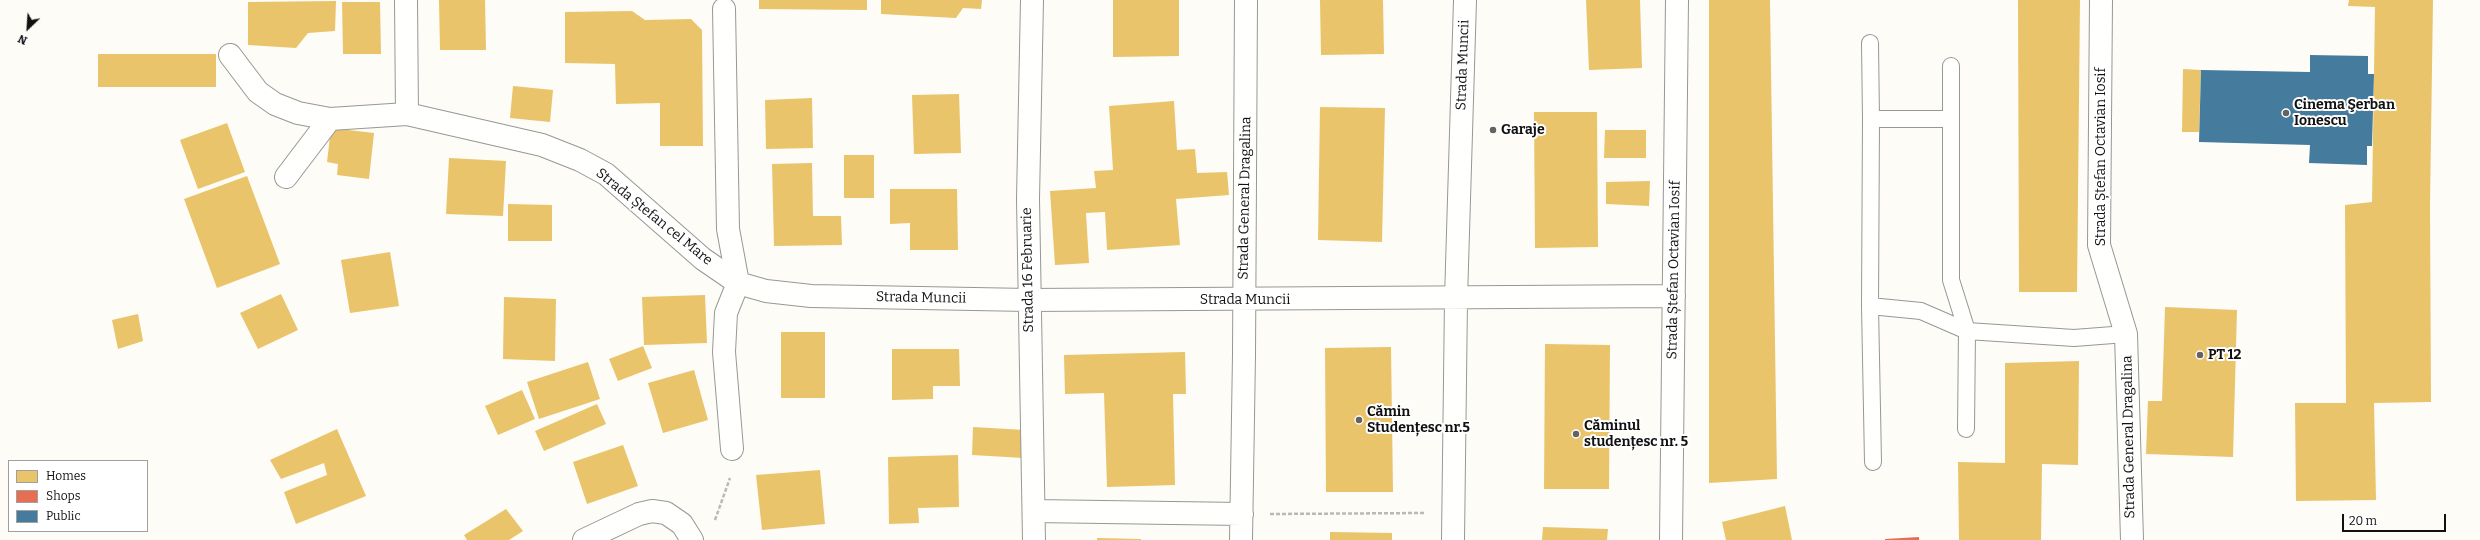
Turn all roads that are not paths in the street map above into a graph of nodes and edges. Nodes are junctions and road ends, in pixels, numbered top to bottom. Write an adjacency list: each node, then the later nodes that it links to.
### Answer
1 (406, 0): 11 (street)
2 (1032, 0): 19 (street, Strada 16 Februarie)
3 (1246, 0): 20 (street, Strada General Dragalina)
4 (1465, 0): 18 (street, Strada Muncii)
5 (1677, 0): 17 (street, Strada Ștefan Octavian Iosif)
6 (2101, 0): 23 (street, Strada Ștefan Octavian Iosif)
7 (724, 9): 16 (street, Strada Ștefan cel Mare)
8 (1870, 43): 14 (lane)
9 (230, 55): 12 (street, Strada Ștefan cel Mare)
10 (1951, 66): 13 (lane)
11 (407, 114): 12 (street, Strada Ștefan cel Mare); 16 (street, Strada Ștefan cel Mare)
12 (330, 119): 15 (street)
13 (1951, 119): 14 (lane); 22 (lane)
14 (1871, 120): 21 (lane)
15 (286, 177)
16 (738, 283): 19 (street, Strada Muncii); 25 (street)
17 (1674, 296): 18 (street); 34 (street, Strada Ștefan Octavian Iosif)
18 (1456, 299): 20 (street, Strada Muncii); 33 (street)
19 (1028, 300): 20 (street, Strada Muncii); 27 (street, Strada 16 Februarie)
20 (1244, 300): 28 (street, Strada General Dragalina)
21 (1870, 306): 22 (lane); 26 (lane)
22 (1967, 331): 23 (lane); 24 (lane)
23 (2126, 334): 35 (street, Strada General Dragalina)
24 (1966, 429)
25 (732, 449)
26 (1873, 462)
27 (1034, 511): 28 (street); 31 (street, Strada 16 Februarie)
28 (1242, 514): 32 (street, Strada General Dragalina)
29 (584, 540): 30 (street)
30 (692, 540)
31 (1034, 540)
32 (1241, 540)
33 (1453, 540)
34 (1672, 540)
35 (2132, 540)

